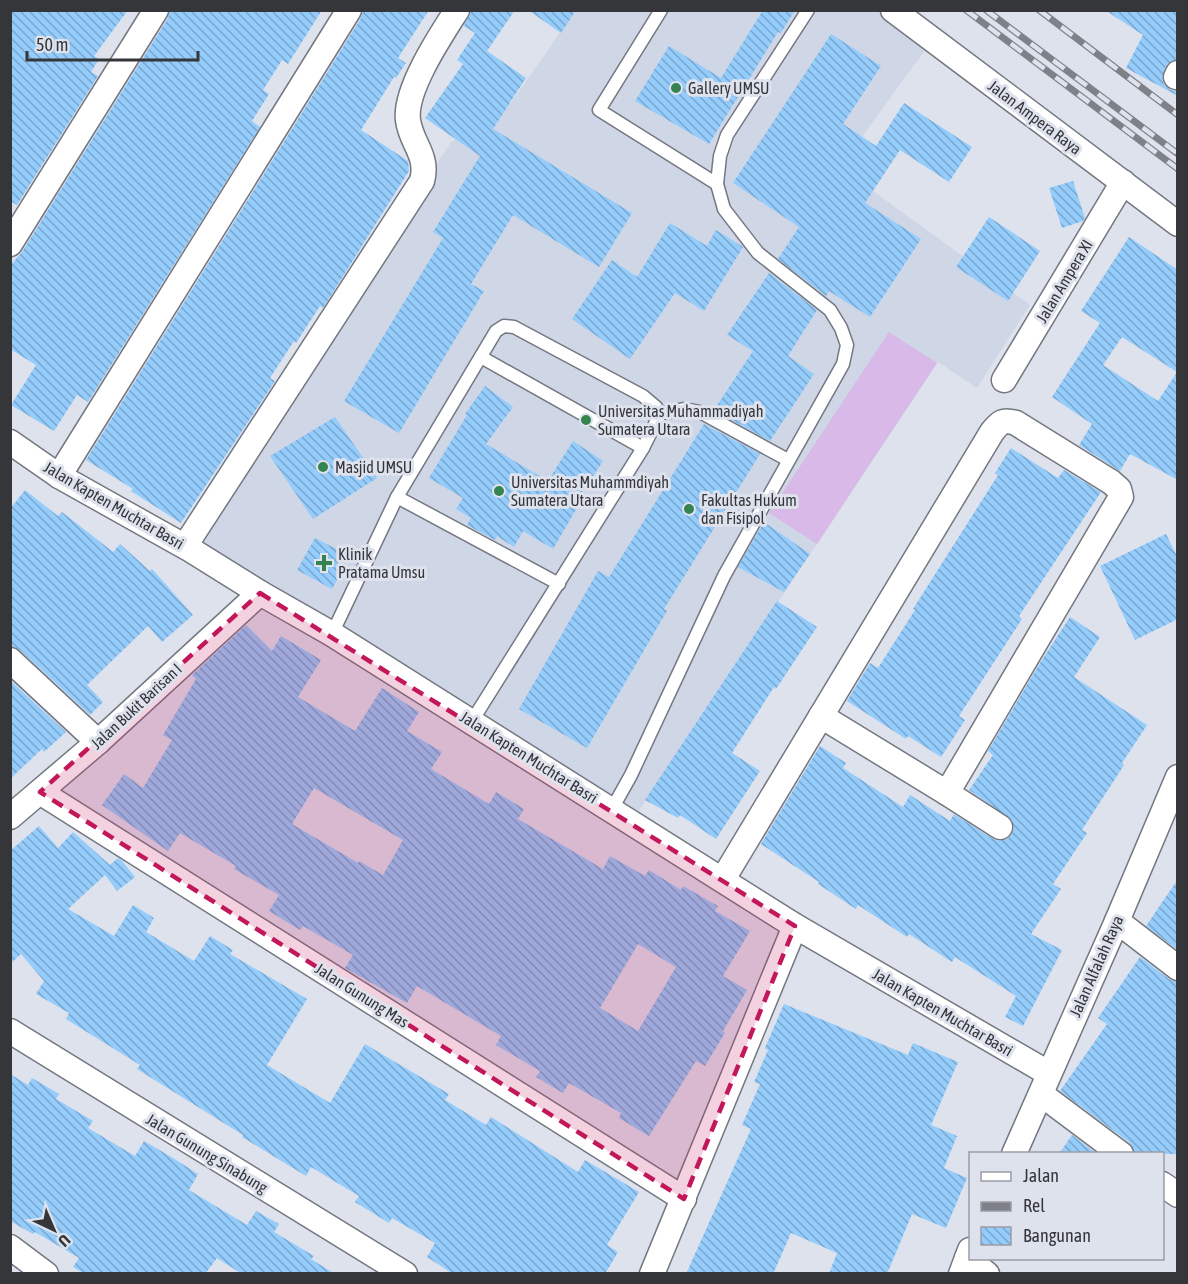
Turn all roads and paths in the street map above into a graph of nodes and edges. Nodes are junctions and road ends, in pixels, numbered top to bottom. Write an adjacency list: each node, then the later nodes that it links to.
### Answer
1 (156, 10): 10 (street)
2 (349, 10): 17 (street)
3 (457, 10): 19 (street)
4 (661, 10): 8 (lane)
5 (808, 10): 8 (lane)
6 (893, 10): 7 (street, Jalan Ampera Raya)
7 (1123, 182): 9 (street, Jalan Ampera Raya); 12 (street, Jalan Ampera XI)
8 (717, 184): 16 (lane)
9 (1178, 224)
10 (10, 244)
11 (481, 357): 13 (lane); 15 (lane); 18 (lane)
12 (1004, 380)
13 (660, 414): 15 (lane); 16 (lane)
14 (10, 442): 17 (street, Jalan Kapten Muchtar Basri)
15 (643, 448): 20 (lane)
16 (788, 460): 30 (lane)
17 (59, 476): 19 (street, Jalan Kapten Muchtar Basri)
18 (398, 497): 20 (lane); 22 (lane)
19 (185, 546): 21 (street, Jalan Kapten Muchtar Basri)
20 (559, 584): 25 (lane)
21 (260, 592): 22 (street, Jalan Kapten Muchtar Basri); 26 (street, Jalan Bukit Barisan I)
22 (332, 634): 25 (street, Jalan Kapten Muchtar Basri)
23 (10, 660): 26 (street)
24 (820, 716): 29 (street); 29 (street); 33 (street)
25 (472, 721): 30 (street, Jalan Kapten Muchtar Basri)
26 (98, 742): 28 (street, Jalan Bukit Barisan I)
27 (1178, 777): 34 (street, Jalan Alfalah Raya)
28 (40, 792): 31 (street, Jalan Bukit Barisan I); 43 (street, Jalan Gunung Mas)
29 (947, 793): 32 (street)
30 (612, 809): 33 (street, Jalan Kapten Muchtar Basri)
31 (10, 817)
32 (1000, 827)
33 (723, 879): 35 (street, Jalan Kapten Muchtar Basri)
34 (1116, 921): 36 (street); 38 (street, Jalan Alfalah Raya)
35 (795, 926): 38 (street, Jalan Kapten Muchtar Basri); 43 (street)
36 (1178, 968)
37 (10, 1031): 47 (street, Jalan Gunung Sinabung)
38 (1044, 1084): 39 (street, Jalan Alfalah Raya); 40 (street, Jalan Kapten Muchtar Basri)
39 (1015, 1152)
40 (1119, 1152)
41 (1164, 1185): 42 (street)
42 (1178, 1195)
43 (684, 1199): 48 (street)
44 (10, 1247): 46 (street)
45 (966, 1261): 49 (street)
46 (46, 1274)
47 (405, 1274)
48 (652, 1274)
49 (987, 1274)

